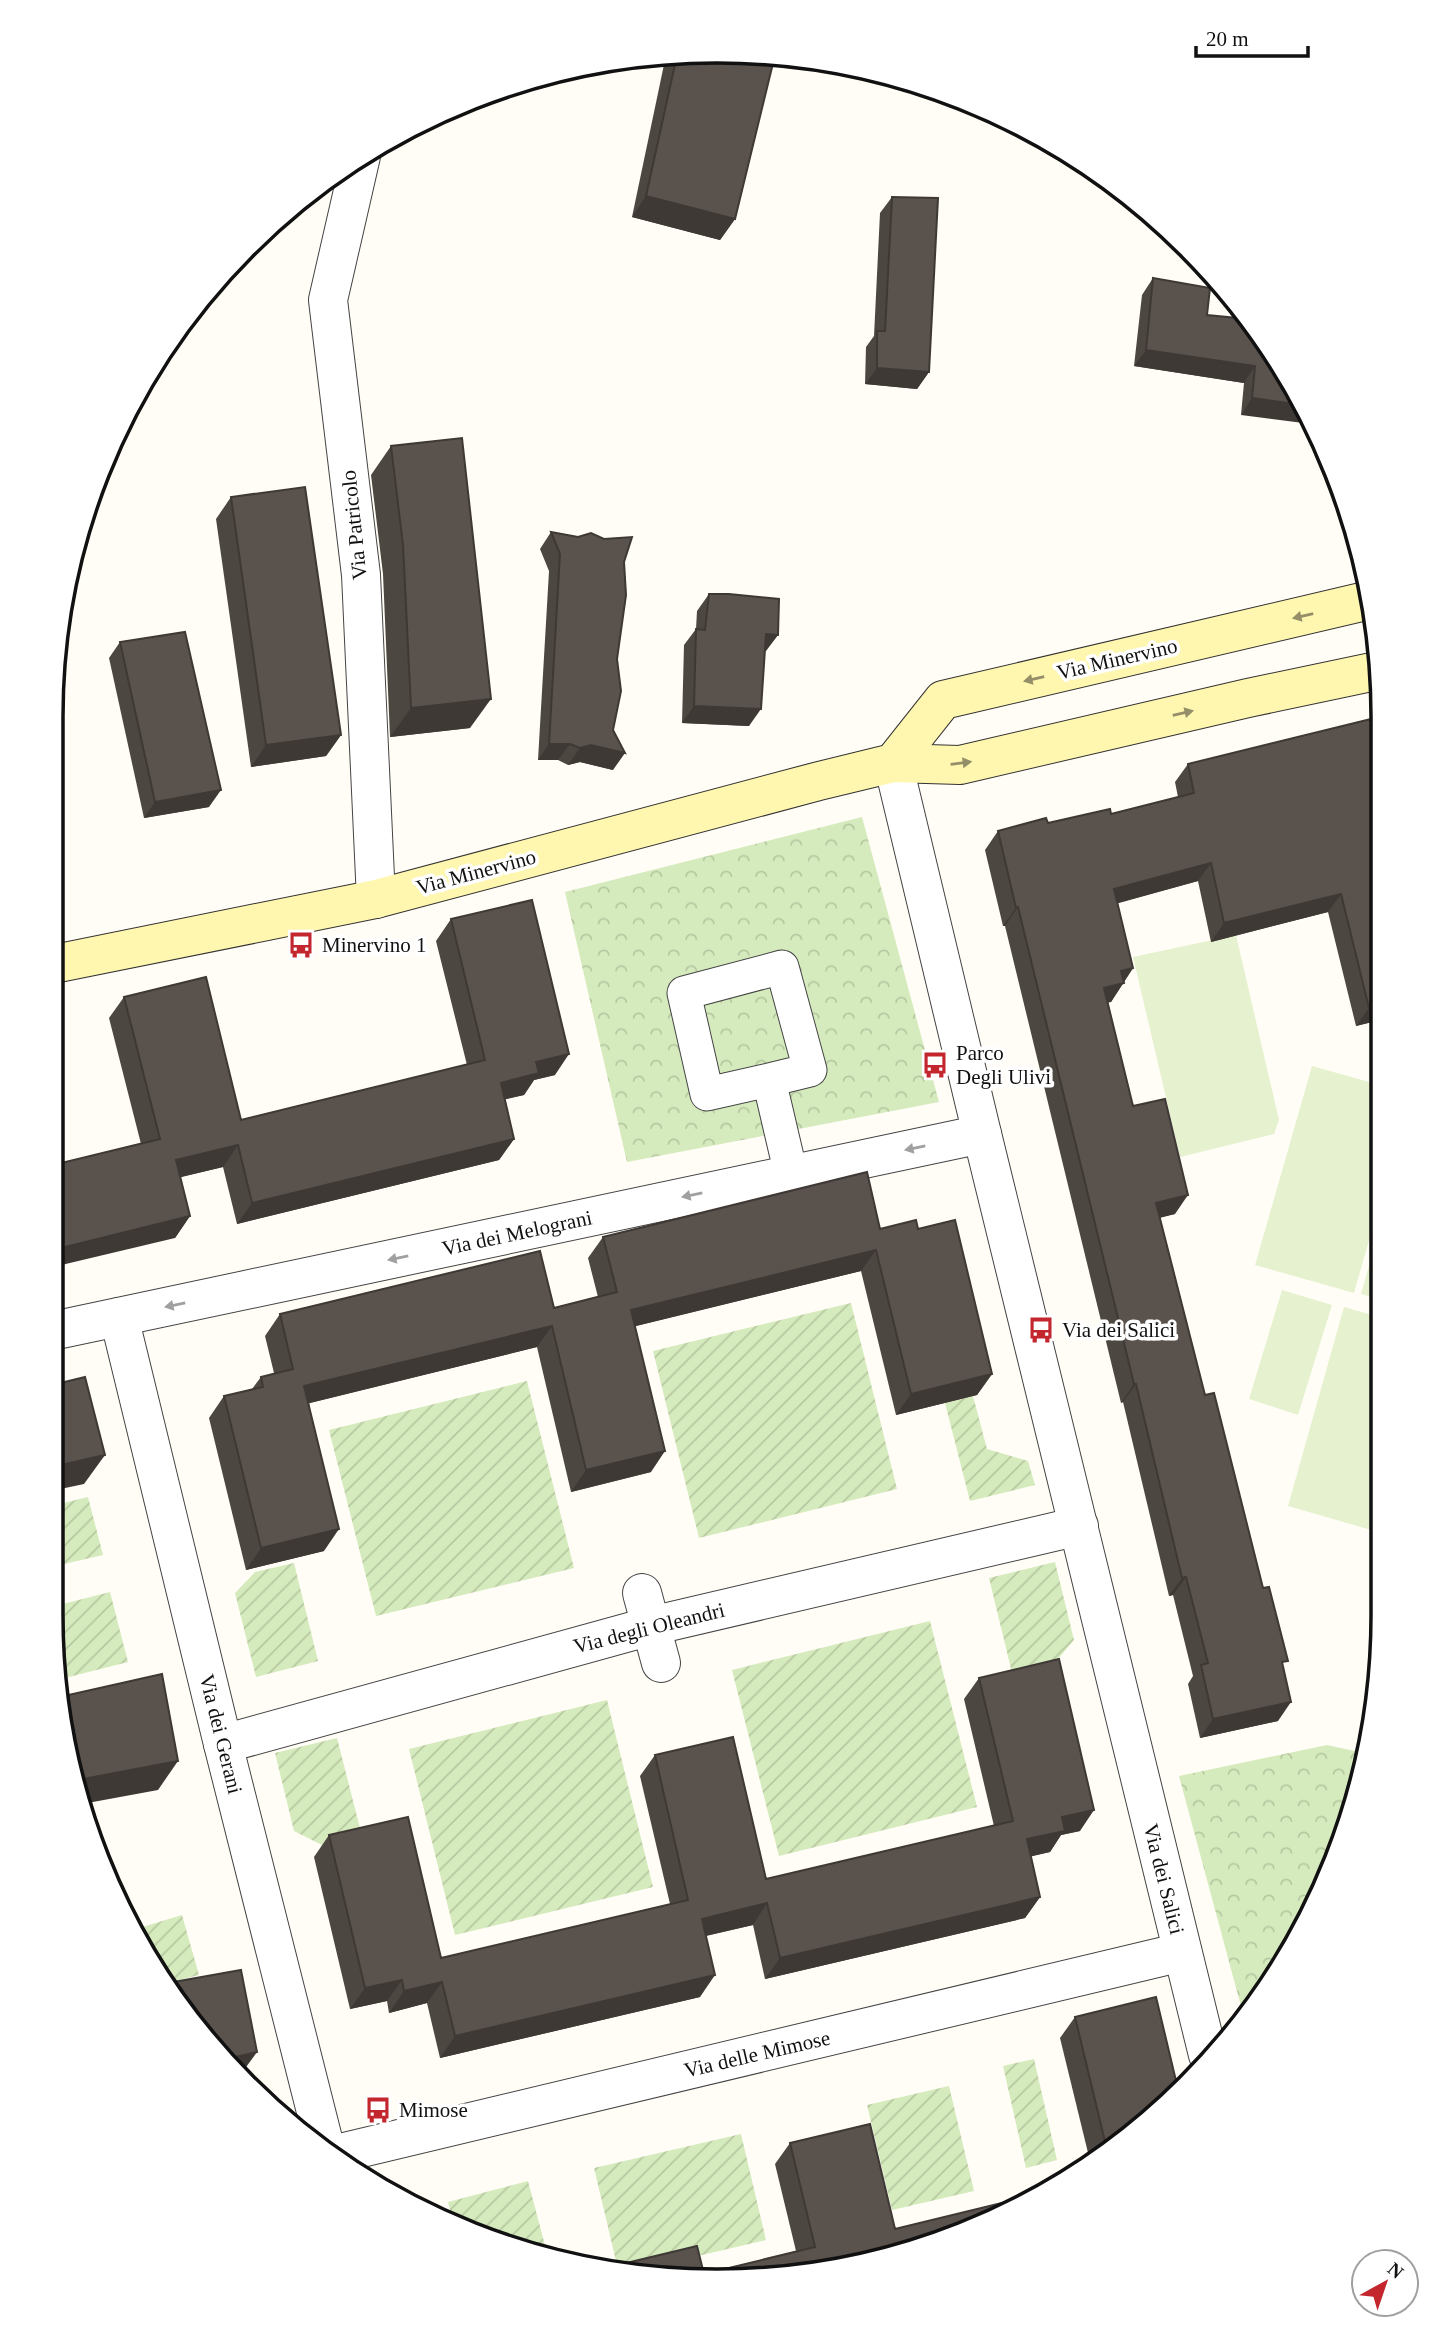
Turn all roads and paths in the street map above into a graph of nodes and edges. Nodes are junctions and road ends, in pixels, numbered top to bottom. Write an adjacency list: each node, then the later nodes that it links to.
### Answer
1 (358, 171): 5 (street, Via Patricolo)
2 (1360, 602): 4 (main road, Via Minervino, one-way to 4)
3 (1370, 672): 4 (main road, Via Minervino, one-way to 3)
4 (893, 763): 5 (main road, Via Minervino); 8 (street, Via dei Salici)
5 (376, 899): 6 (main road, Via Minervino)
6 (63, 962)
7 (769, 1080): 9 (street)
8 (982, 1134): 9 (street, Via dei Melograni, one-way to 9); 12 (street, Via dei Salici)
9 (791, 1174): 10 (street, Via dei Melograni, one-way to 10)
10 (119, 1317): 11 (street, Via dei Melograni); 15 (street, Via dei Gerani)
11 (63, 1329)
12 (1079, 1526): 13 (street, Via degli Oleandri); 16 (street, Via dei Salici)
13 (647, 1609): 14 (street); 15 (street, Via degli Oleandri)
14 (661, 1663)
15 (223, 1744): 18 (street, Via dei Gerani)
16 (1182, 1952): 17 (street, Via dei Salici); 19 (street, Via delle Mimose)
17 (1206, 2049)
18 (322, 2136)
19 (344, 2152)

